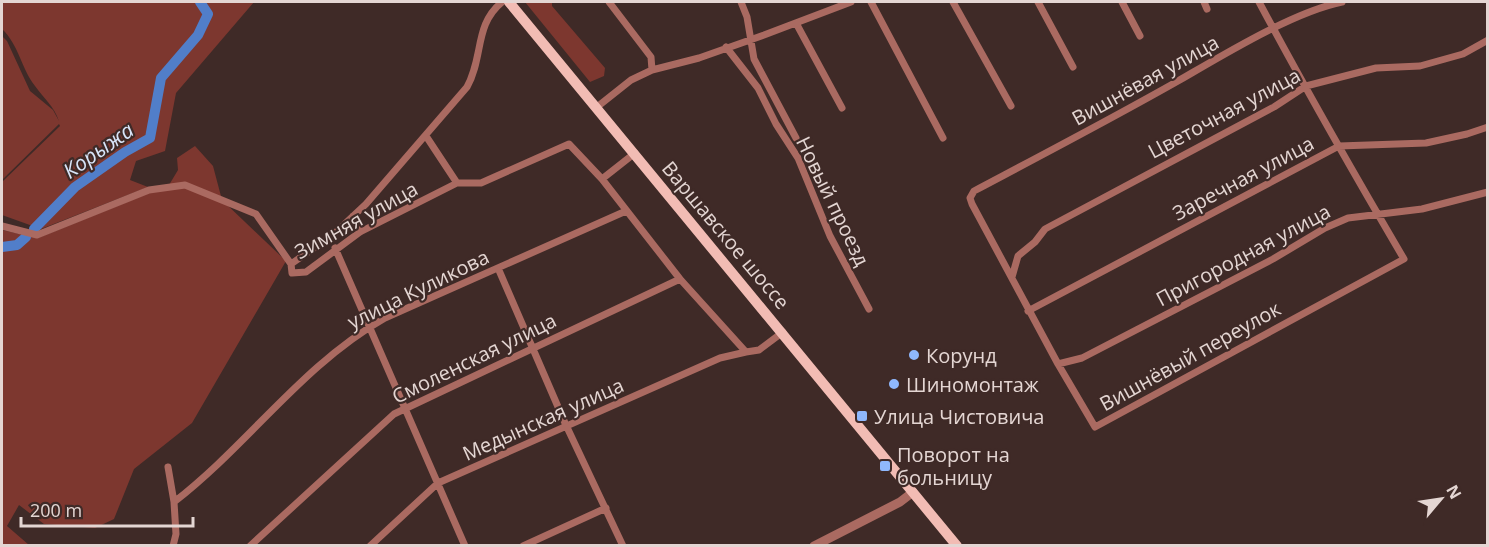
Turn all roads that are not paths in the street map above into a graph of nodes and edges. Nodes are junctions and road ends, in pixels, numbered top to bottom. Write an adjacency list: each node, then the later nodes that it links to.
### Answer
1 (502, 2): 25 (street)
2 (509, 2): 22 (main road, Варшавское шоссе)
3 (609, 2): 19 (street)
4 (741, 2): 15 (street)
5 (851, 2): 12 (street)
6 (871, 2): 27 (street)
7 (953, 2): 21 (street)
8 (1038, 2): 18 (street)
9 (1122, 2): 14 (street)
10 (1259, 2): 13 (street)
11 (1342, 2): 13 (street, Вишнёвая улица)
12 (796, 23): 15 (street); 23 (street)
13 (1274, 30): 20 (street); 33 (street, Вишнёвая улица)
14 (1140, 36)
15 (749, 39): 17 (street); 26 (street)
16 (1488, 40): 20 (street, Цветочная улица)
17 (726, 47): 19 (street); 44 (street, Новый проезд)
18 (1073, 66)
19 (652, 70): 22 (street)
20 (1306, 86): 28 (street); 42 (street, Цветочная улица)
21 (1011, 106)
22 (597, 107): 29 (main road, Варшавское шоссе)
23 (842, 108)
24 (1488, 127): 28 (street, Заречная улица)
25 (426, 136): 31 (street); 36 (street)
26 (796, 138)
27 (944, 138)
28 (1339, 146): 35 (street); 45 (street, Заречная улица)
29 (634, 153): 30 (street); 47 (main road, Варшавское шоссе)
30 (602, 179): 31 (street, Зимняя улица); 34 (street)
31 (458, 183): 38 (street, Зимняя улица)
32 (1488, 192): 35 (street, Пригородная улица)
33 (970, 198): 42 (street, Вишнёвый переулок)
34 (626, 211): 41 (street, улица Куликова); 43 (street)
35 (1378, 214): 50 (street, Пригородная улица); 50 (street, Вишнёвый переулок)
36 (353, 216): 38 (street); 40 (street)
37 (2, 226): 40 (street)
38 (360, 232): 39 (street, Зимняя улица)
39 (335, 248): 40 (street, Зимняя улица); 46 (street)
40 (291, 264)
41 (498, 268): 46 (street, улица Куликова); 48 (street)
42 (1012, 277): 45 (street, Вишнёвый переулок)
43 (680, 279): 48 (street, Смоленская улица); 49 (street)
44 (869, 309)
45 (1028, 311): 50 (street, Вишнёвый переулок)
46 (369, 327): 51 (street); 56 (street, улица Куликова)
47 (783, 332): 49 (street, Медынская улица); 55 (main road, Варшавское шоссе)
48 (532, 347): 51 (street, Смоленская улица); 52 (street)
49 (746, 352): 52 (street, Медынская улица)
50 (1058, 364)
51 (405, 408): 54 (street); 59 (street, Смоленская улица)
52 (569, 427): 54 (street, Медынская улица); 57 (street)
53 (168, 467): 56 (street)
54 (438, 483): 60 (street, Медынская улица); 61 (street)
55 (913, 492): 64 (street); 65 (main road, Варшавское шоссе)
56 (174, 502): 58 (street)
57 (606, 508): 62 (street); 63 (street)
58 (173, 546)
59 (250, 546)
60 (370, 546)
61 (465, 546)
62 (523, 546)
63 (623, 546)
64 (814, 546)
65 (957, 546)

